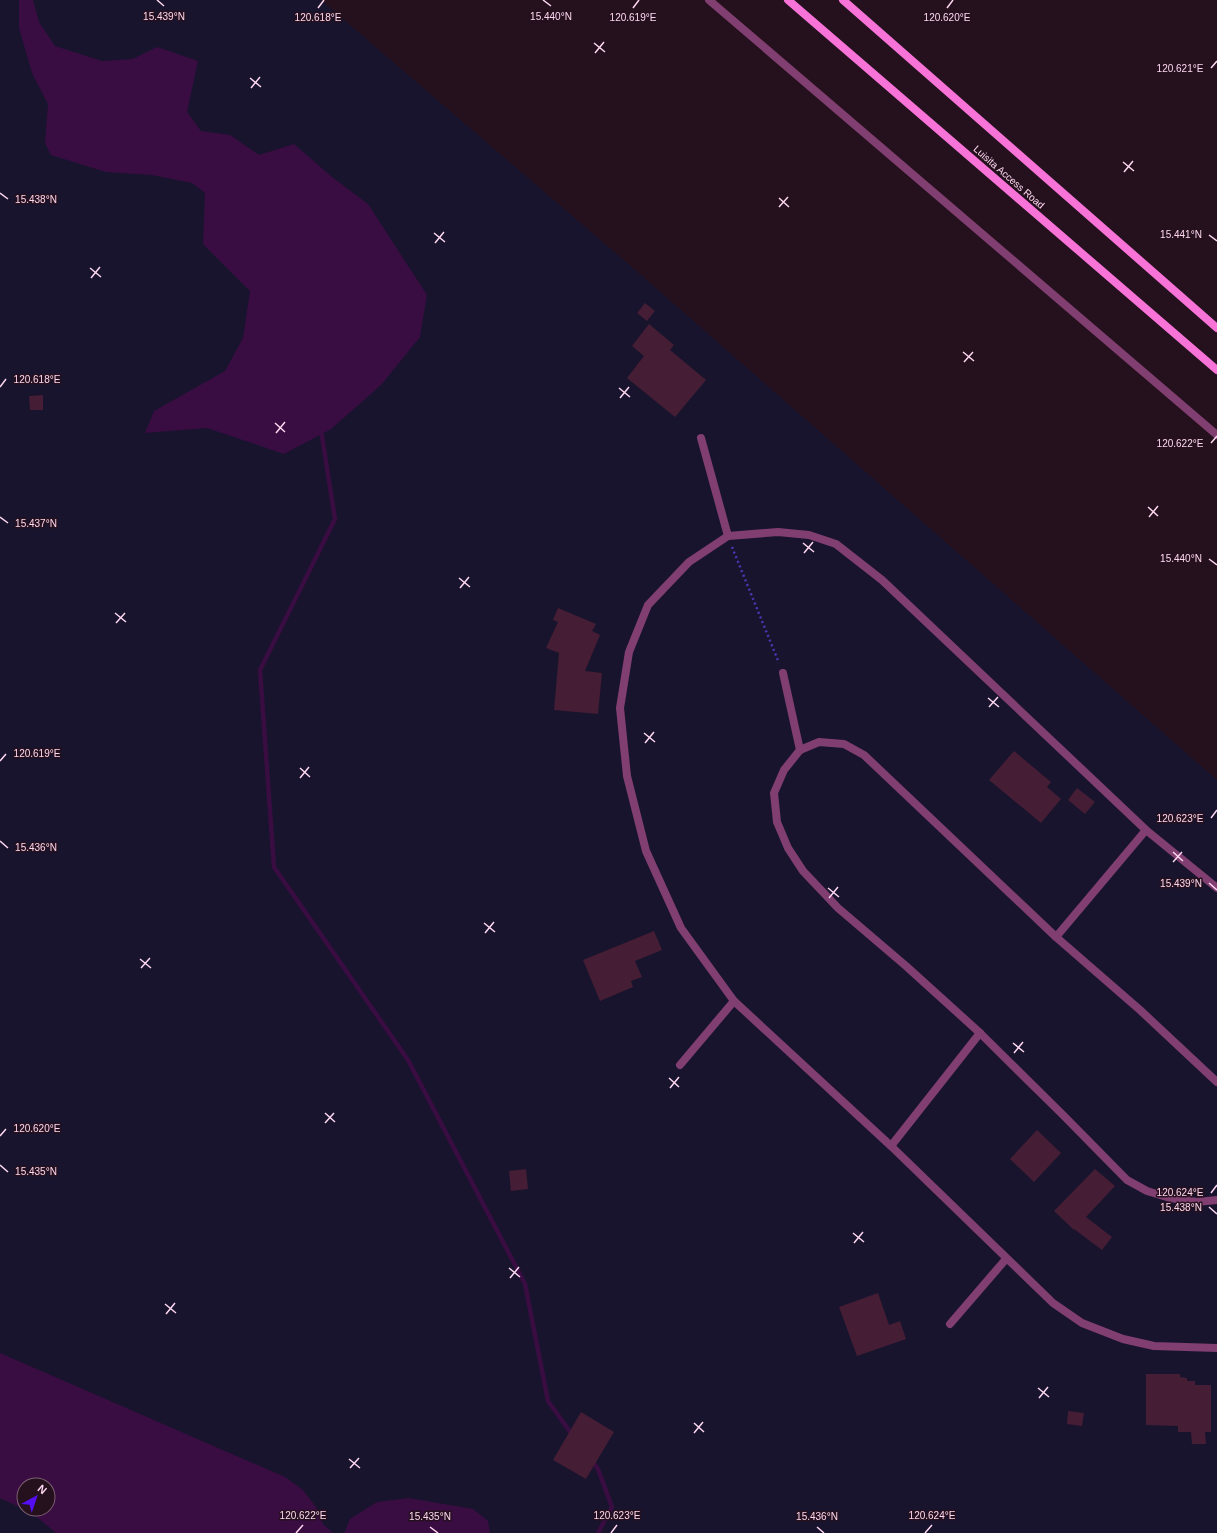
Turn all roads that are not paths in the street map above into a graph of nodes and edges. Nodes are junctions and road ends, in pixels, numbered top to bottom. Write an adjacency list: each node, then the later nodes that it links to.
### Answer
1 (709, 0): 6 (street)
2 (843, 0): 4 (main road)
3 (792, 1): 5 (main road, Luisita Access Road)
4 (1217, 328)
5 (1217, 370)
6 (1217, 435)
7 (701, 438): 8 (street)
8 (728, 536): 11 (street); 14 (street)
9 (783, 673): 10 (street)
10 (800, 750): 13 (street); 15 (street)
11 (1146, 830): 12 (street); 13 (street)
12 (1217, 888)
13 (1056, 937): 17 (street)
14 (734, 1001): 16 (street); 18 (street)
15 (980, 1033): 18 (street); 19 (street)
16 (680, 1066)
17 (1217, 1082)
18 (891, 1146): 20 (street)
19 (1217, 1200)
20 (1006, 1259): 21 (street); 22 (street)
21 (950, 1324)
22 (1217, 1348)

